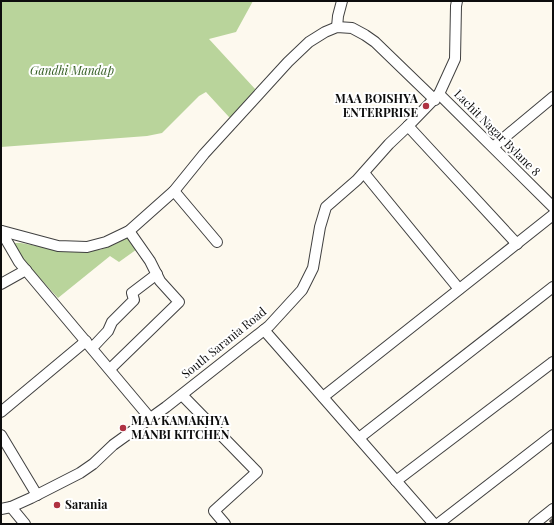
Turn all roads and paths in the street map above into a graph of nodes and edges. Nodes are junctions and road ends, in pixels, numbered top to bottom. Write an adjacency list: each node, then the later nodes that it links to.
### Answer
1 (342, 1): 3 (street)
2 (457, 1): 4 (street, South Sarania Road)
3 (337, 27): 4 (street, Lachit Nagar Bylane 8); 9 (street)
4 (437, 97): 6 (street, South Sarania Road); 7 (street, Lachit Nagar Bylane 8)
5 (553, 97): 7 (street)
6 (408, 126): 8 (street, South Sarania Road); 15 (street)
7 (494, 147): 10 (street, Lachit Nagar Bylane 8)
8 (364, 173): 20 (street); 21 (street, South Sarania Road)
9 (174, 191): 13 (street); 14 (street)
10 (553, 207)
11 (553, 215): 15 (street)
12 (2, 231): 13 (street); 16 (street)
13 (129, 231): 17 (street)
14 (217, 242)
15 (517, 244): 20 (street)
16 (26, 270): 18 (street); 22 (street)
17 (157, 274): 22 (street); 24 (street)
18 (1, 284)
19 (553, 287): 31 (street)
20 (459, 290): 26 (street)
21 (264, 330): 25 (street, South Sarania Road); 26 (street)
22 (88, 344): 24 (street); 27 (street)
23 (553, 362): 32 (street)
24 (110, 370): 28 (street)
25 (182, 394): 28 (street, South Sarania Road); 38 (street)
26 (323, 397): 31 (street)
27 (1, 412)
28 (150, 418): 33 (street, South Sarania Road)
29 (1, 435): 33 (street)
30 (553, 435): 40 (street)
31 (359, 438): 32 (street)
32 (396, 481): 39 (street)
33 (37, 495): 34 (street, South Sarania Road)
34 (11, 507): 35 (street, South Sarania Road); 37 (street)
35 (1, 509)
36 (553, 509): 41 (street)
37 (25, 524)
38 (225, 524)
39 (434, 524)
40 (438, 524)
41 (534, 524)

